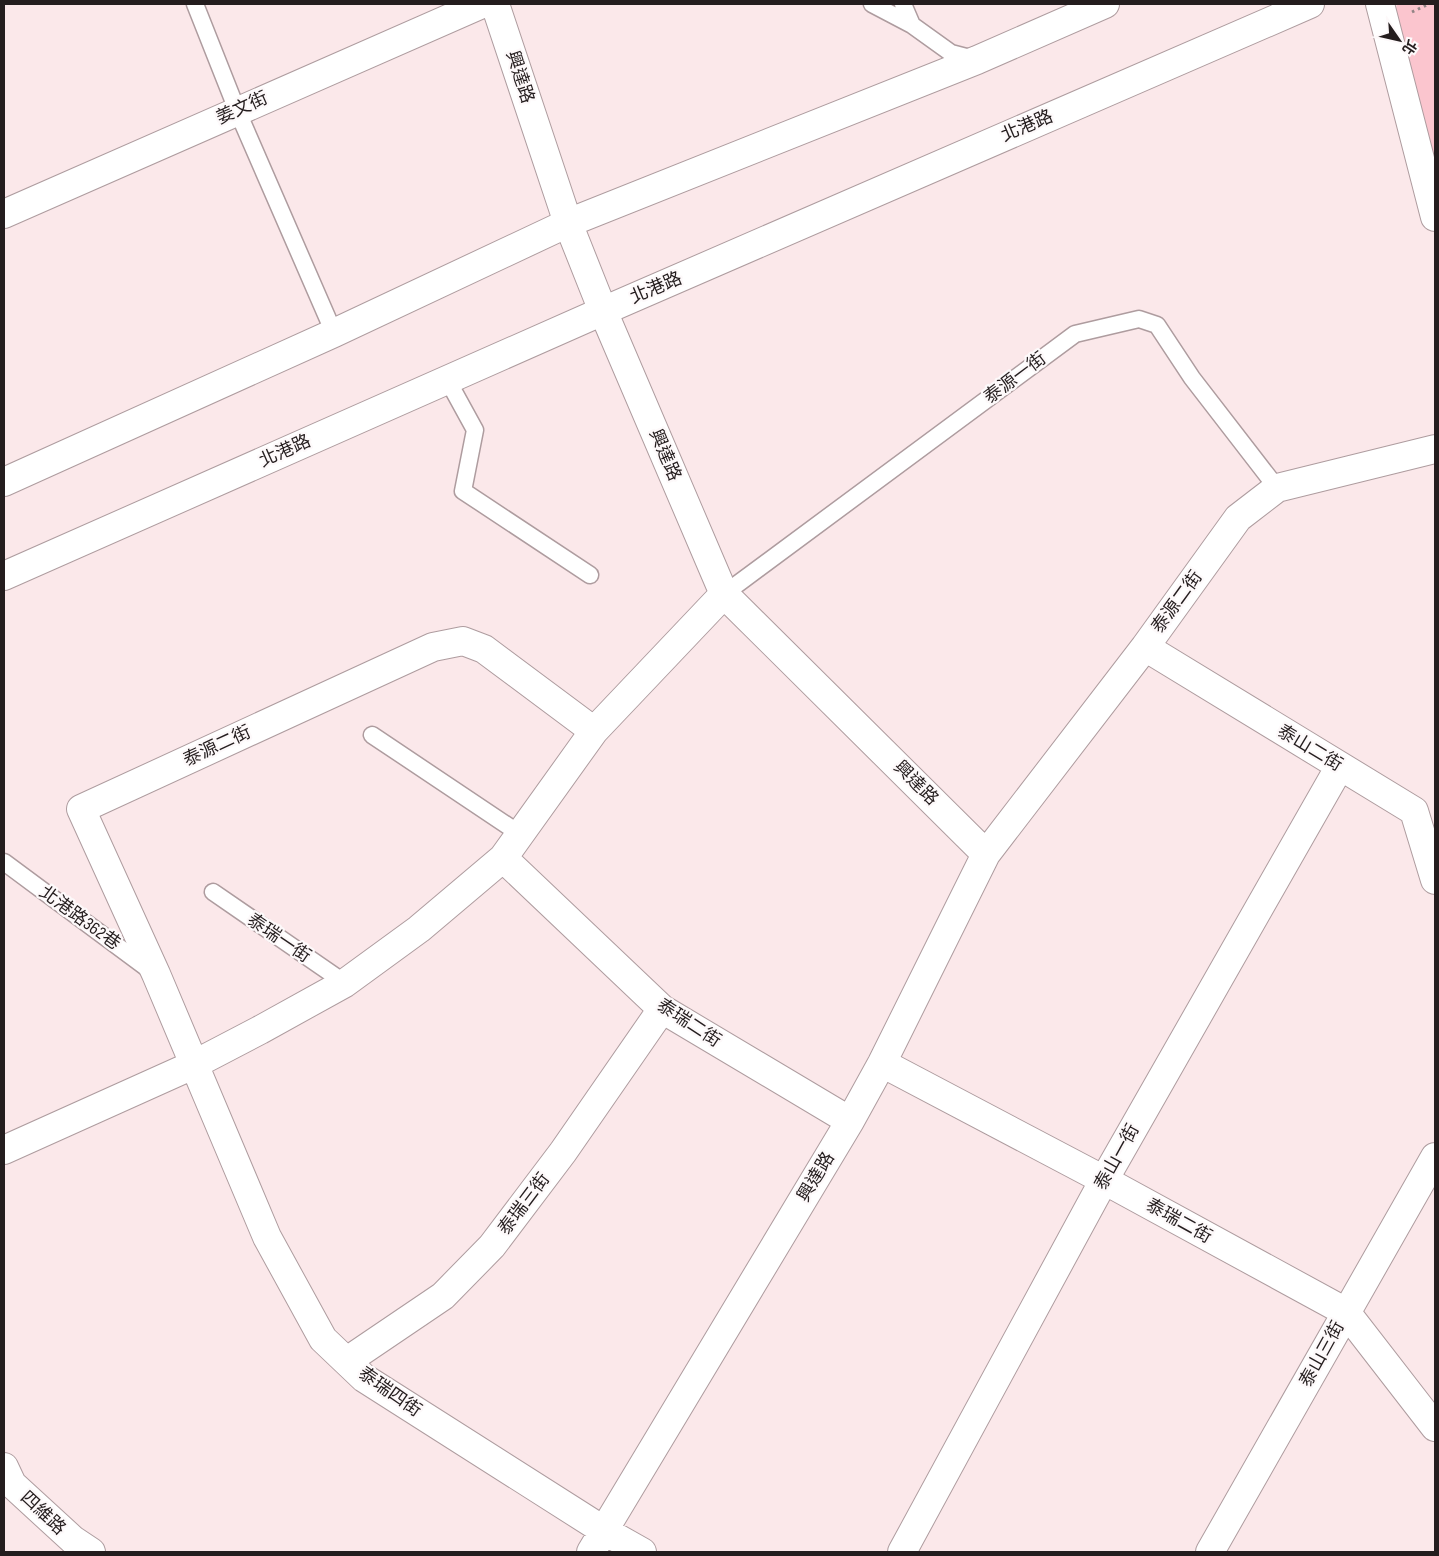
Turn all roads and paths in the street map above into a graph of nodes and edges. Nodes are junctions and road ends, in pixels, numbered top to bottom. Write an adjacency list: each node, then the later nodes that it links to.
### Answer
1 (195, 4): 11 (lane)
2 (482, 4): 11 (street, 姜文街)
3 (495, 4): 14 (street, 興達路)
4 (872, 4): 9 (lane)
5 (903, 4): 9 (lane)
6 (1105, 4): 10 (street)
7 (1310, 4): 15 (street, 北港路)
8 (1380, 4): 13 (street)
9 (912, 26): 10 (lane)
10 (977, 60): 14 (street)
11 (238, 110): 12 (street, 姜文街); 16 (lane)
12 (4, 214)
13 (1435, 217)
14 (568, 223): 15 (street, 興達路); 16 (street)
15 (603, 310): 17 (street, 北港路); 23 (street, 興達路)
16 (334, 333): 19 (street)
17 (447, 379): 21 (lane); 22 (street, 北港路)
18 (1435, 450): 20 (street, 泰源二街)
19 (4, 482)
20 (1276, 488): 23 (lane, 泰源一街); 24 (street, 泰源二街)
21 (590, 575)
22 (4, 576)
23 (724, 594): 25 (street); 29 (street, 興達路)
24 (1145, 647): 27 (street, 泰山二街); 29 (street, 泰源二街)
25 (594, 732): 28 (street); 34 (street, 泰源二街)
26 (372, 735): 28 (lane)
27 (1340, 766): 32 (street, 泰山二街); 42 (street, 泰山一街)
28 (520, 834): 30 (street)
29 (986, 854): 37 (street, 興達路)
30 (504, 858): 35 (street); 36 (street, 泰瑞二街)
31 (4, 862): 34 (lane, 北港路362巷)
32 (1435, 880)
33 (213, 892): 35 (lane, 泰瑞一街)
34 (156, 974): 38 (street, 泰源二街)
35 (345, 983): 38 (street)
36 (662, 1009): 39 (street, 泰瑞二街); 44 (street, 泰瑞三街)
37 (882, 1063): 39 (street, 興達路); 42 (street, 泰瑞二街)
38 (193, 1065): 40 (street); 44 (street, 泰瑞四街)
39 (850, 1121): 47 (street, 興達路)
40 (4, 1150)
41 (1435, 1157): 43 (street, 泰山三街)
42 (1104, 1180): 43 (street, 泰瑞二街); 50 (street, 泰山一街)
43 (1346, 1312): 45 (street, 泰瑞二街); 51 (street, 泰山三街)
44 (347, 1361): 47 (street, 泰瑞四街)
45 (1435, 1427)
46 (6, 1480): 48 (street, 四維路)
47 (597, 1541): 49 (street, 泰瑞四街)
48 (76, 1548)
49 (642, 1552)
50 (902, 1552)
51 (1210, 1552)

